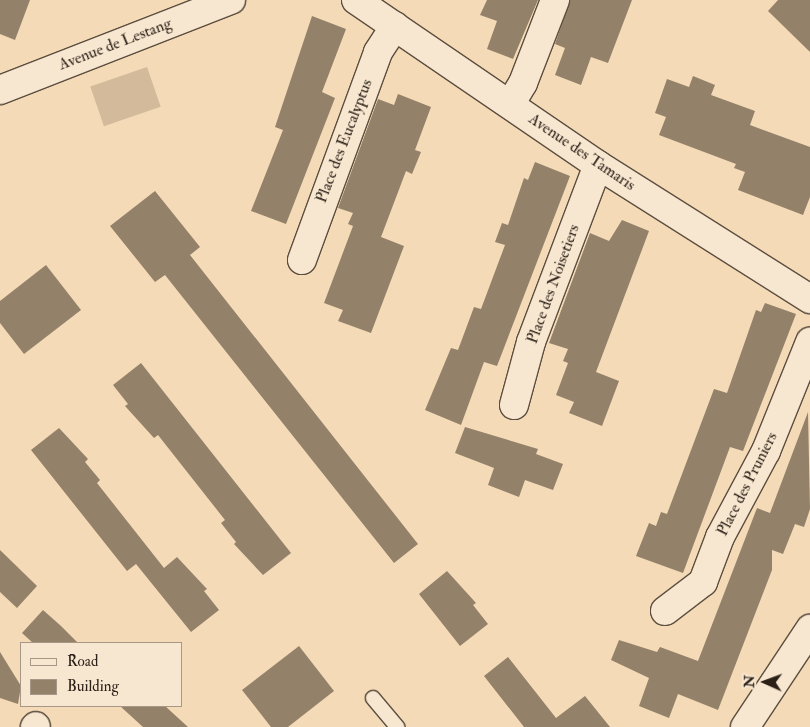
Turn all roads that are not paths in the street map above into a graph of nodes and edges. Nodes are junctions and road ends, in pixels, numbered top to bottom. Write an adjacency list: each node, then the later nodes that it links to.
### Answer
1 (231, 0): 5 (street, Avenue de Lestang)
2 (356, 0): 4 (street, Avenue des Tamaris)
3 (555, 0): 6 (street)
4 (395, 26): 6 (street, Avenue des Tamaris); 8 (street, Place des Eucalyptus)
5 (0, 90)
6 (511, 103): 7 (street, Avenue des Tamaris)
7 (598, 164): 9 (street, Avenue des Tamaris); 11 (street, Place des Noisetiers)
8 (302, 260)
9 (810, 300)
10 (810, 342): 12 (street, Place des Pruniers)
11 (514, 405)
12 (666, 611)
13 (810, 629): 16 (street)
14 (373, 698): 15 (lane)
15 (397, 727)
16 (744, 727)

